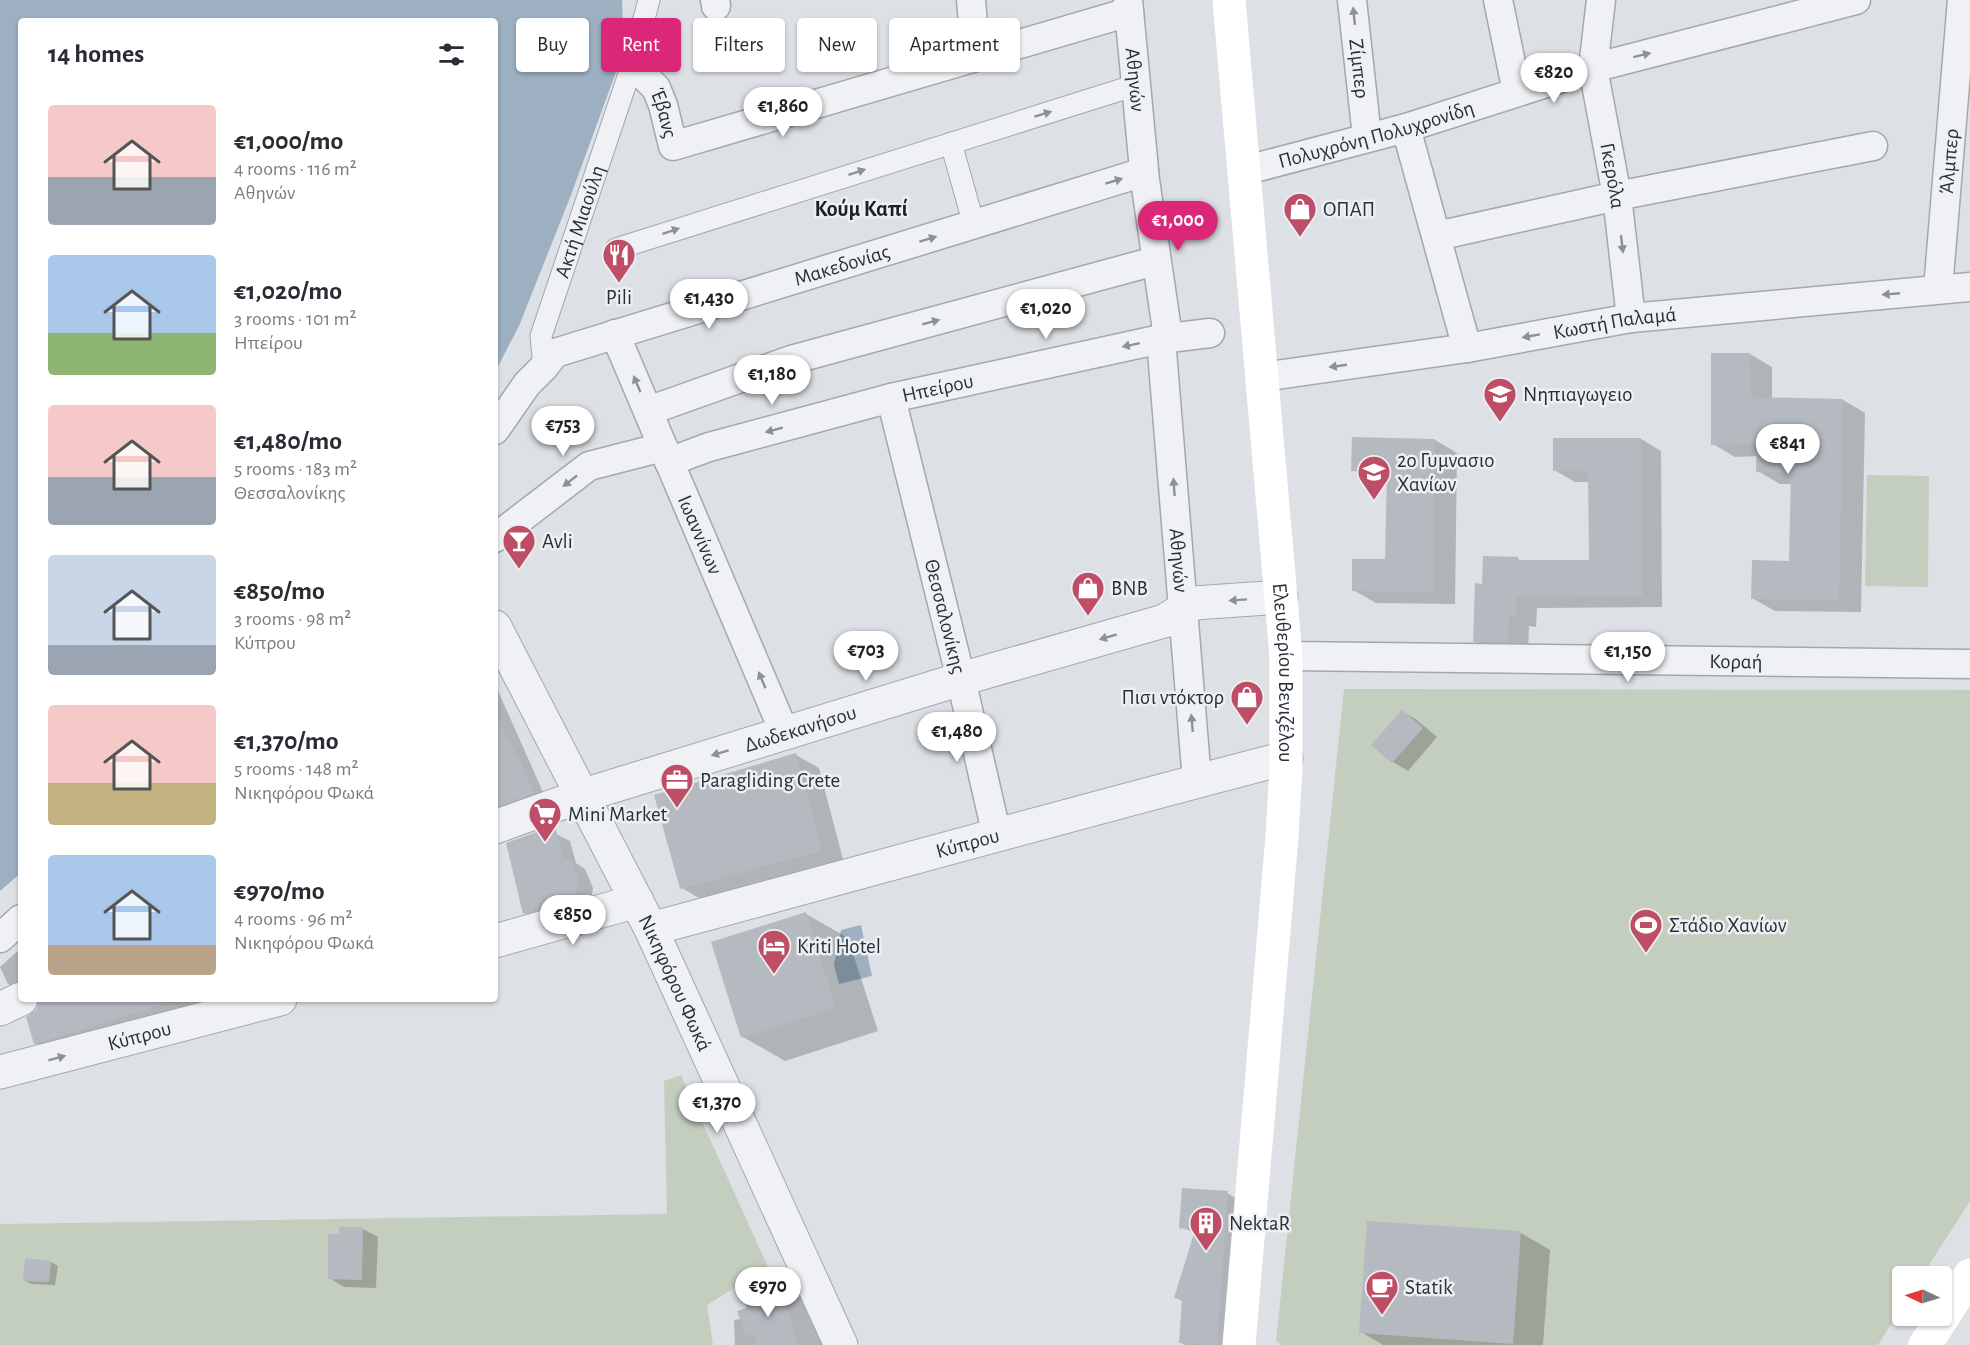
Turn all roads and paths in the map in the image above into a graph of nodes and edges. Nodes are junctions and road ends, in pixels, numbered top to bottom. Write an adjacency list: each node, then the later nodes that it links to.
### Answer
1 (649, 0): 35 (street, Ακτή Μιαούλη)
2 (971, 0): 10 (street)
3 (1229, 0): 21 (main road, Ελευθερίου Βενιζέλου)
4 (1352, 0): 18 (street, Ζίμπερ, one-way to 4)
5 (1498, 0): 16 (street)
6 (1601, 0): 12 (street, Γκερόλα)
7 (1856, 0): 12 (street, Πολυχρόνη Πολυχρονίδη, one-way to 7)
8 (1962, 0): 29 (street, Άλμπερ)
9 (1129, 6): 11 (street, Έβανς); 15 (street, Αθηνών)
10 (973, 18)
11 (1020, 42)
12 (1593, 68): 16 (street, Πολυχρόνη Πολυχρονίδη); 23 (street, Γκερόλα)
13 (925, 72): 14 (street, Έβανς)
14 (645, 77)
15 (1136, 85): 19 (street, one-way to 15); 22 (street, Αθηνών)
16 (1517, 92): 17 (street, Πολυχρόνη Πολυχρονίδη)
17 (1406, 128): 18 (street, Πολυχρόνη Πολυχρονίδη); 25 (street)
18 (1367, 137): 21 (street, Πολυχρόνη Πολυχρονίδη)
19 (951, 143): 24 (street); 26 (street, one-way to 19)
20 (1873, 146): 23 (street)
21 (1244, 171): 36 (main road, Ελευθερίου Βενιζέλου)
22 (1144, 172): 24 (street, Μακεδονίας, one-way to 22); 27 (street, Αθηνών)
23 (1617, 196): 25 (street); 30 (street, Γκερόλα, one-way to 30)
24 (974, 225): 32 (street, Μακεδονίας, one-way to 24)
25 (1437, 236): 34 (street)
26 (616, 249)
27 (1155, 261): 33 (street, Αθηνών); 38 (street, one-way to 27)
28 (1970, 287): 29 (street, Κωστή Παλαμά)
29 (1938, 289): 30 (street, Κωστή Παλαμά, one-way to 30)
30 (1632, 318): 34 (street, Κωστή Παλαμά, one-way to 34)
31 (1210, 333): 33 (street, Ηπείρου)
32 (615, 334): 35 (street, Μακεδονίας); 38 (street, Ιωαννίνων, one-way to 32)
33 (1165, 338): 37 (street, Ηπείρου, one-way to 37); 43 (street, Αθηνών, one-way to 33)
34 (1467, 348): 36 (street, Κωστή Παλαμά, one-way to 36)
35 (544, 367): 39 (street)
36 (1262, 377): 42 (main road, Ελευθερίου Βενιζέλου)
37 (891, 398): 40 (street, Ηπείρου, one-way to 40); 47 (street, Θεσσαλονίκης)
38 (648, 411): 40 (street, Ιωαννίνων)
39 (498, 426)
40 (666, 454): 41 (street, Ηπείρου, one-way to 41); 48 (street, Ιωαννίνων, one-way to 40)
41 (498, 536)
42 (1281, 597): 43 (street, Δωδεκανήσου, one-way to 43); 45 (main road, Ελευθερίου Βενιζέλου)
43 (1183, 610): 47 (street, Δωδεκανήσου, one-way to 47); 50 (street, Αθηνών, one-way to 43)
44 (498, 633): 51 (street, Νικηφόρου Φωκά)
45 (1286, 656): 46 (street, Κοραή); 49 (main road, Ελευθερίου Βενιζέλου)
46 (1970, 664)
47 (961, 680): 48 (street, Δωδεκανήσου); 53 (street, Θεσσαλονίκης)
48 (785, 734): 51 (street, Δωδεκανήσου, one-way to 51)
49 (1286, 758): 50 (street, Κύπρου); 64 (main road, Ελευθερίου Βενιζέλου)
50 (1197, 781): 53 (street, Κύπρου)
51 (584, 795): 52 (street, Δωδεκανήσου); 54 (street, Νικηφόρου Φωκά)
52 (498, 826)
53 (997, 836): 54 (street, Κύπρου)
54 (644, 915): 57 (street, Κύπρου); 63 (street, Νικηφόρου Φωκά)
55 (18, 922): 56 (street)
56 (0, 938)
57 (498, 940)
58 (18, 1001): 60 (street)
59 (268, 1002): 61 (street, Κύπρου, one-way to 59)
60 (0, 1010)
61 (1, 1069)
62 (1970, 1275): 65 (main road)
63 (841, 1345)
64 (1239, 1345)
65 (1925, 1345)

